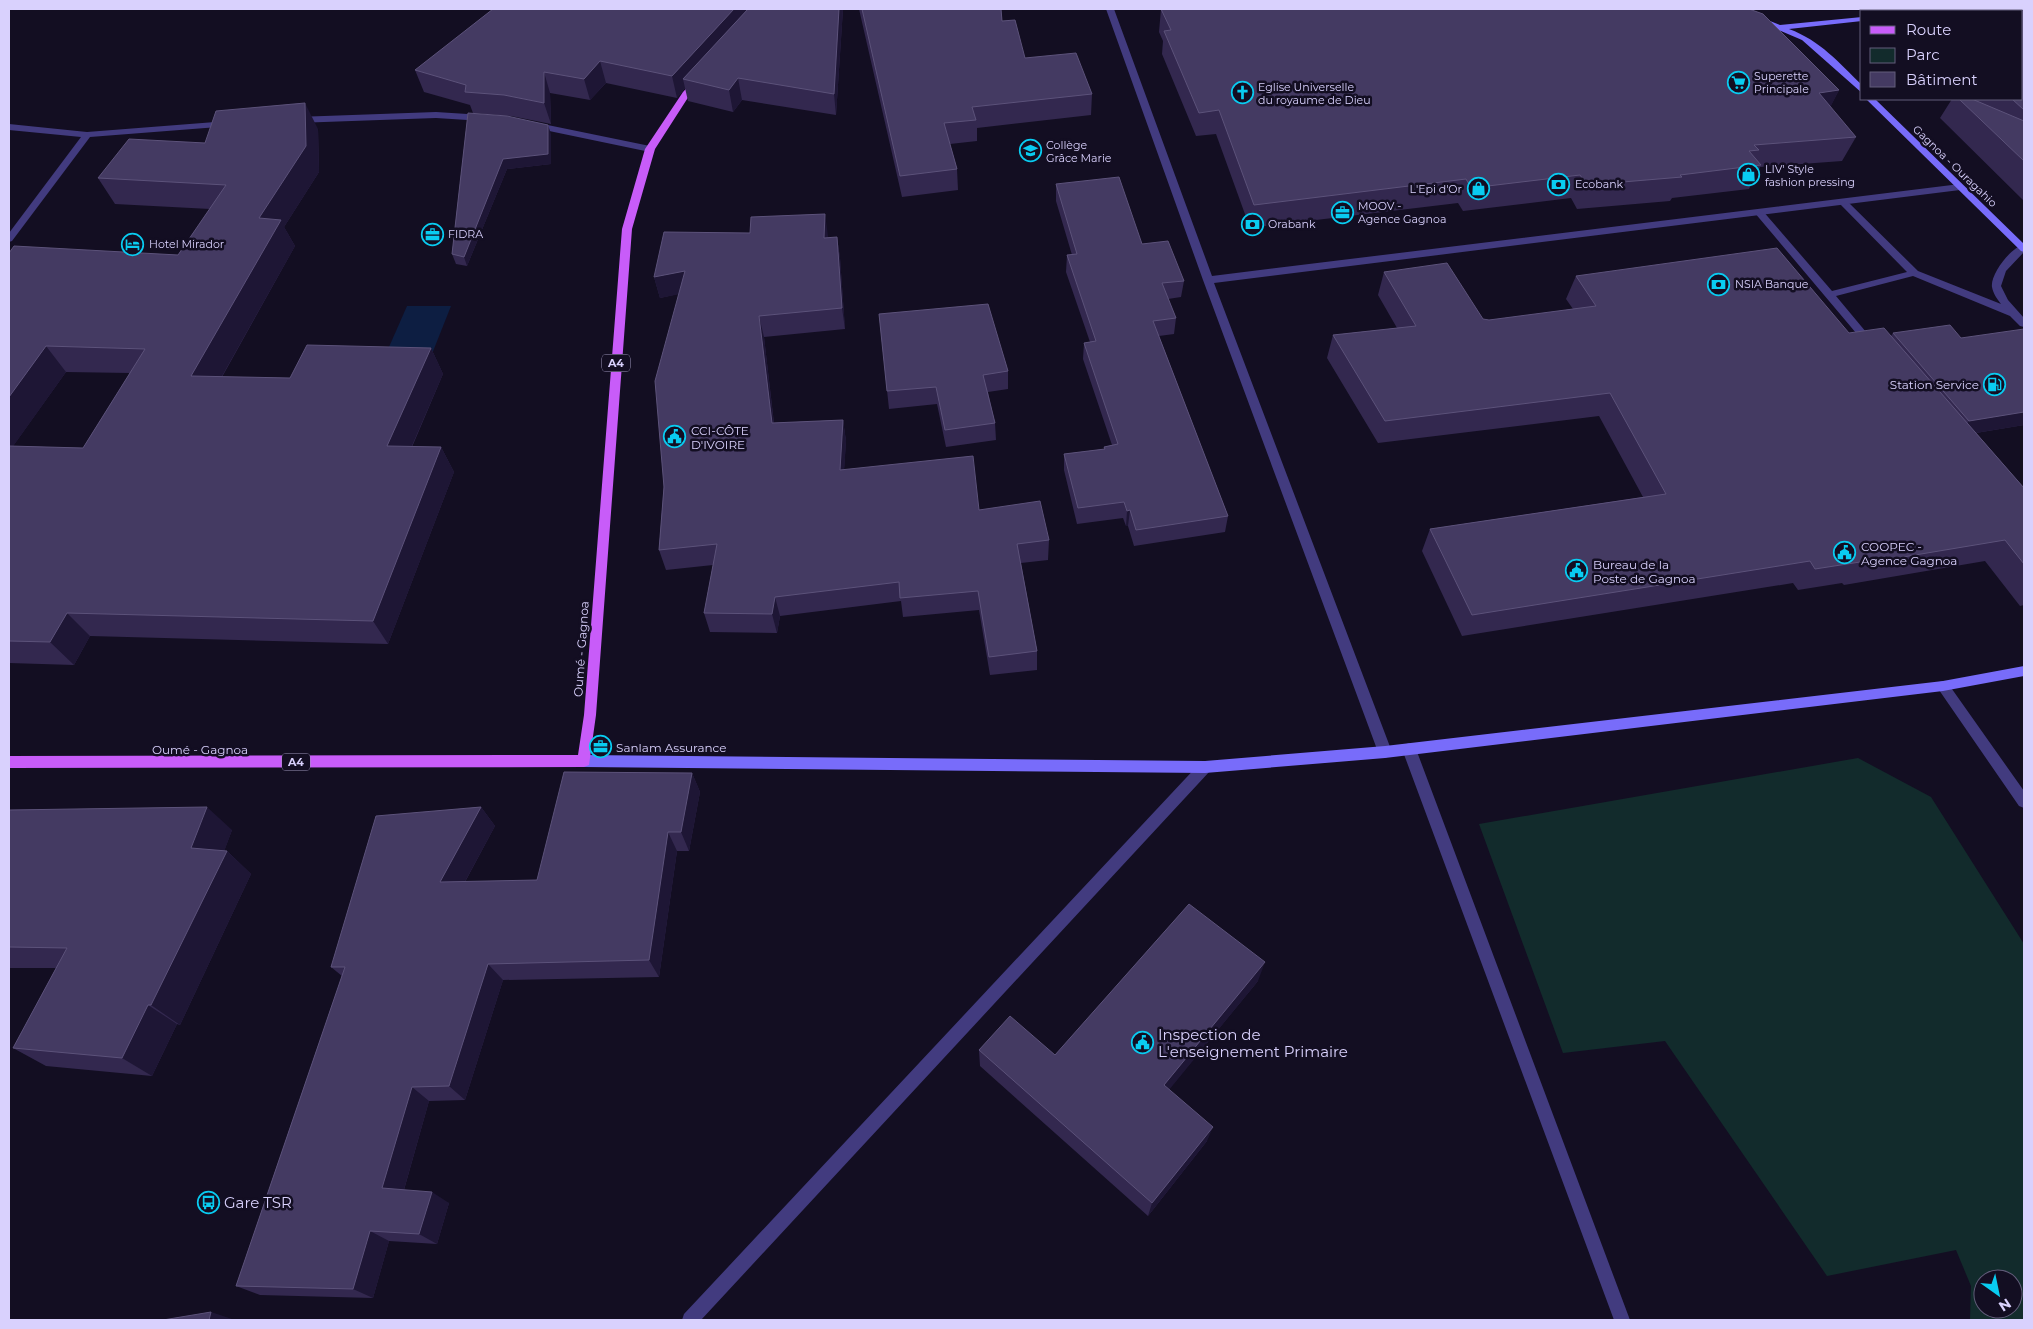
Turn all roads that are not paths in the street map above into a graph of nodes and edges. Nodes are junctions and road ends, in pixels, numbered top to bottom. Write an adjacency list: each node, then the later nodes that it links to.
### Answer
1 (1110, 9): 21 (street)
2 (1733, 9): 4 (street)
3 (1860, 18): 4 (street)
4 (1781, 27): 6 (street)
5 (705, 73): 14 (main road, Oumé - Gagnoa / A4)
6 (1860, 88)
7 (1871, 100): 15 (street, Gagnoa - Ouragahio)
8 (493, 119): 9 (street)
9 (289, 120)
10 (521, 122): 14 (street)
11 (241, 123): 13 (street)
12 (9, 127): 13 (street)
13 (87, 135): 18 (street)
14 (650, 148): 30 (main road, Oumé - Gagnoa / A4)
15 (1960, 187): 16 (street); 19 (street, Gagnoa - Ouragahio)
16 (1842, 202): 17 (street); 20 (street)
17 (1759, 212): 21 (street); 22 (street)
18 (9, 239)
19 (2024, 248): 23 (street)
20 (1914, 273): 22 (street); 23 (street)
21 (1208, 280): 29 (street)
22 (1829, 295): 25 (street)
23 (2013, 312): 24 (street)
24 (2024, 324)
25 (1879, 354)
26 (2024, 671): 27 (street)
27 (1943, 686): 28 (street); 33 (street)
28 (1409, 749): 29 (street); 35 (street)
29 (1385, 752): 32 (street)
30 (584, 760): 31 (main road, Oumé - Gagnoa / A4); 32 (street)
31 (9, 762)
32 (1205, 767): 34 (street)
33 (2024, 802)
34 (690, 1320)
35 (1622, 1320)

